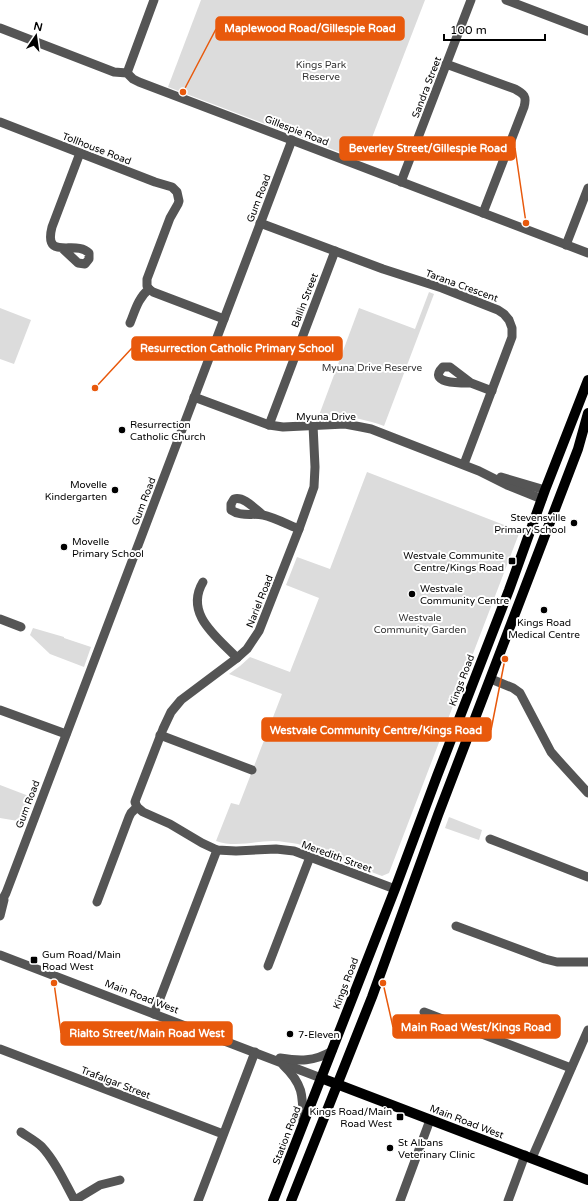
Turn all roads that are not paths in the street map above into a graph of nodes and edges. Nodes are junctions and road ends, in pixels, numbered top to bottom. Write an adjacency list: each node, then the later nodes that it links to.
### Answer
1 (154, 0): 7 (street)
2 (471, 0): 6 (street, Sandra Street)
3 (506, 0): 5 (street)
4 (0, 28): 7 (street, Gillespie Road)
5 (588, 31)
6 (446, 64): 11 (street, Sandra Street); 13 (street)
7 (127, 73): 9 (street, Gillespie Road)
8 (0, 122): 10 (street, Tollhouse Road)
9 (292, 140): 11 (street, Gillespie Road); 14 (street, Gum Road)
10 (80, 154): 16 (street); 19 (street, Tollhouse Road)
11 (402, 182): 13 (street, Gillespie Road)
12 (588, 188): 15 (street)
13 (483, 213): 15 (street, Gillespie Road)
14 (260, 223): 17 (street, Tarana Crescent); 20 (street, Gum Road)
15 (566, 245): 18 (street, Gillespie Road)
16 (63, 249)
17 (335, 251): 24 (street, Tarana Crescent); 27 (street, Ballin Street)
18 (588, 253)
19 (149, 289): 20 (street); 21 (street)
20 (224, 318): 25 (street, Gum Road)
21 (130, 323)
22 (588, 380): 31 (main road, Kings Road)
23 (471, 383): 24 (street)
24 (492, 391): 30 (street, Tarana Crescent)
25 (194, 397): 27 (street, Myuna Drive); 42 (street, Gum Road)
26 (588, 413): 29 (main road)
27 (269, 425): 28 (street, Myuna Drive)
28 (313, 425): 30 (street, Myuna Drive); 34 (street, Nariel Road)
29 (586, 431): 32 (main road)
30 (464, 464): 31 (street, Myuna Drive)
31 (544, 495): 32 (main road); 39 (main road, Kings Road)
32 (559, 499): 40 (main road)
33 (263, 515): 34 (street)
34 (299, 529): 38 (street, Nariel Road)
35 (203, 582): 38 (street)
36 (0, 619): 37 (street)
37 (21, 627)
38 (237, 658): 43 (street, Nariel Road)
39 (477, 674): 40 (main road); 51 (main road, Kings Road)
40 (491, 679): 45 (street); 53 (main road)
41 (0, 710): 42 (street)
42 (66, 734): 52 (street, Gum Road)
43 (160, 736): 44 (street); 46 (street, Nariel Road)
44 (252, 770)
45 (588, 793)
46 (137, 807): 48 (street, Meredith Street); 54 (street)
47 (490, 839): 50 (street)
48 (217, 850): 49 (street, Meredith Street); 62 (street)
49 (310, 857): 51 (street, Meredith Street); 60 (street)
50 (588, 877)
51 (395, 889): 53 (main road); 65 (main road, Kings Road)
52 (6, 893): 55 (street, Gum Road); 56 (street, Gum Road)
53 (409, 894): 71 (main road)
54 (97, 902)
55 (0, 904)
56 (0, 916)
57 (456, 926): 59 (street)
58 (0, 955): 62 (street, Main Road West)
59 (588, 962)
60 (268, 966)
61 (424, 1012): 69 (street)
62 (154, 1014): 66 (street, Main Road West)
63 (588, 1030): 69 (street)
64 (0, 1049): 75 (street, Trafalgar Street)
65 (332, 1051): 67 (street); 70 (main road, Kings Road)
66 (255, 1052): 67 (street, Main Road West); 75 (street)
67 (264, 1056): 68 (street, Main Road West)
68 (280, 1062): 70 (street, Main Road West); 73 (street)
69 (571, 1068): 76 (street)
70 (321, 1078): 71 (main road, Main Road West); 73 (main road, Station Road)
71 (338, 1084): 72 (main road, Main Road West); 82 (main road)
72 (430, 1120): 76 (main road, Main Road West); 83 (street)
73 (303, 1125): 81 (main road, Station Road)
74 (21, 1132): 79 (street)
75 (224, 1134): 80 (street)
76 (528, 1157): 78 (main road, Main Road West); 84 (street)
77 (120, 1180): 79 (street)
78 (588, 1180)
79 (75, 1200)
80 (198, 1201)
81 (273, 1201)
82 (291, 1201)
83 (400, 1201)
84 (508, 1201)

